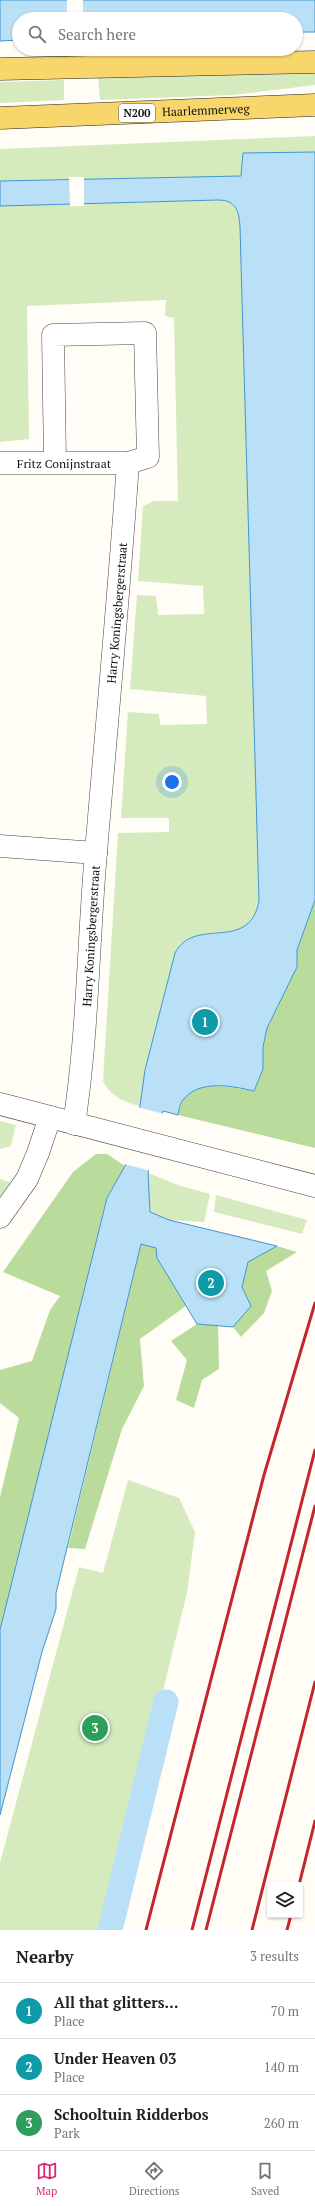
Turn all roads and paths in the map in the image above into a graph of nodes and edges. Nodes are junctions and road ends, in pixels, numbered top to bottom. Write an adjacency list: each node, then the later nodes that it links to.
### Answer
1 (315, 62): 2 (main road)
2 (0, 69)
3 (315, 105): 4 (main road, Haarlemmerweg / N200)
4 (0, 118)
5 (55, 462): 6 (street, Fritz Conijnstraat); 7 (street, Fritz Conijnstraat); 7 (street)
6 (0, 463)
7 (128, 464): 9 (street, Harry Koningsbergerstraat)
8 (0, 846): 9 (street)
9 (96, 854): 12 (street, Harry Koningsbergerstraat)
10 (0, 1104): 11 (street)
11 (50, 1117): 12 (street); 14 (street)
12 (74, 1124): 13 (street)
13 (315, 1186)
14 (0, 1217)

